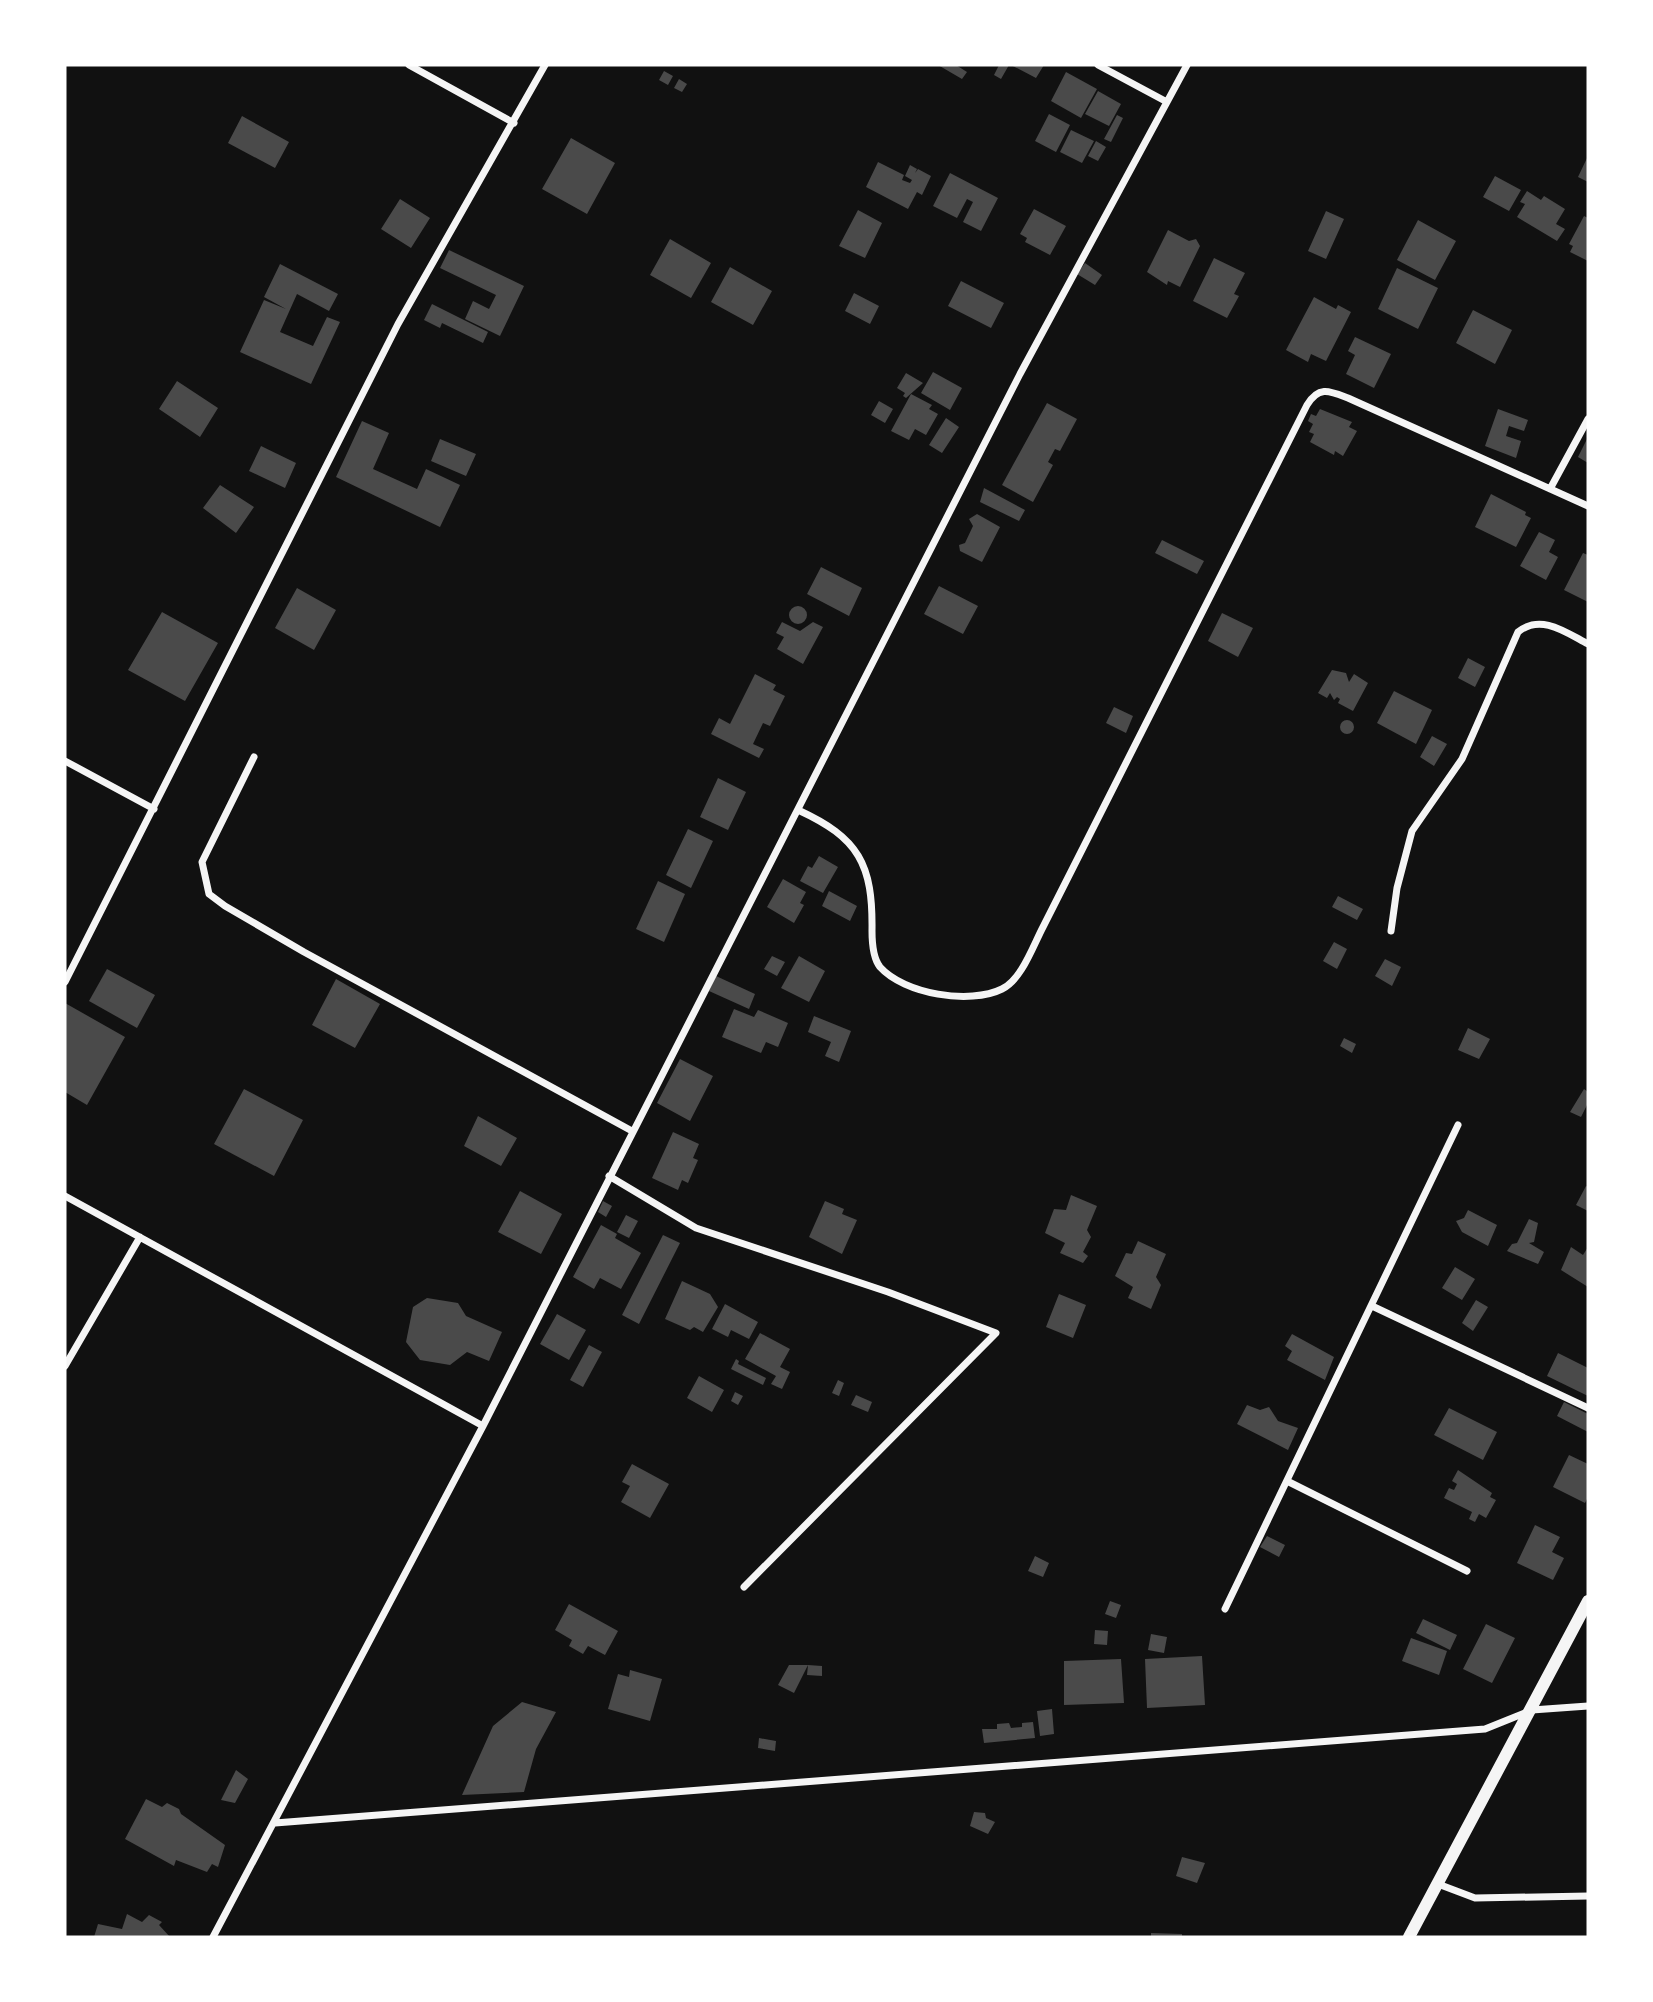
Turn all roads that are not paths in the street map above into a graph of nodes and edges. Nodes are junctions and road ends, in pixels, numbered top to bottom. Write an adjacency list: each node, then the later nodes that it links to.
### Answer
1 (408, 65): 6 (street)
2 (545, 65): 6 (street)
3 (1098, 65): 5 (street)
4 (1187, 65): 5 (street)
5 (1167, 102): 14 (street)
6 (514, 123): 13 (street)
7 (1588, 419): 8 (street)
8 (1550, 489): 9 (street); 14 (street)
9 (1588, 506)
10 (1588, 644): 15 (street)
11 (254, 757): 18 (street)
12 (65, 761): 13 (street)
13 (154, 809): 16 (street)
14 (798, 810): 18 (street)
15 (1391, 932)
16 (65, 982)
17 (1458, 1125): 22 (street)
18 (632, 1131): 19 (street)
19 (609, 1176): 25 (street); 28 (street)
20 (65, 1196): 21 (street)
21 (141, 1237): 23 (street); 25 (street)
22 (1372, 1306): 24 (street); 26 (street)
23 (65, 1366)
24 (1588, 1408)
25 (483, 1426): 33 (street)
26 (1289, 1482): 27 (street); 30 (street)
27 (1467, 1571)
28 (744, 1587)
29 (1588, 1601): 32 (street)
30 (1225, 1609)
31 (1588, 1706): 32 (street)
32 (1532, 1710): 33 (street); 34 (street)
33 (275, 1823): 36 (street)
34 (1438, 1884): 35 (street); 37 (street)
35 (1588, 1896)
36 (213, 1937)
37 (1409, 1937)

